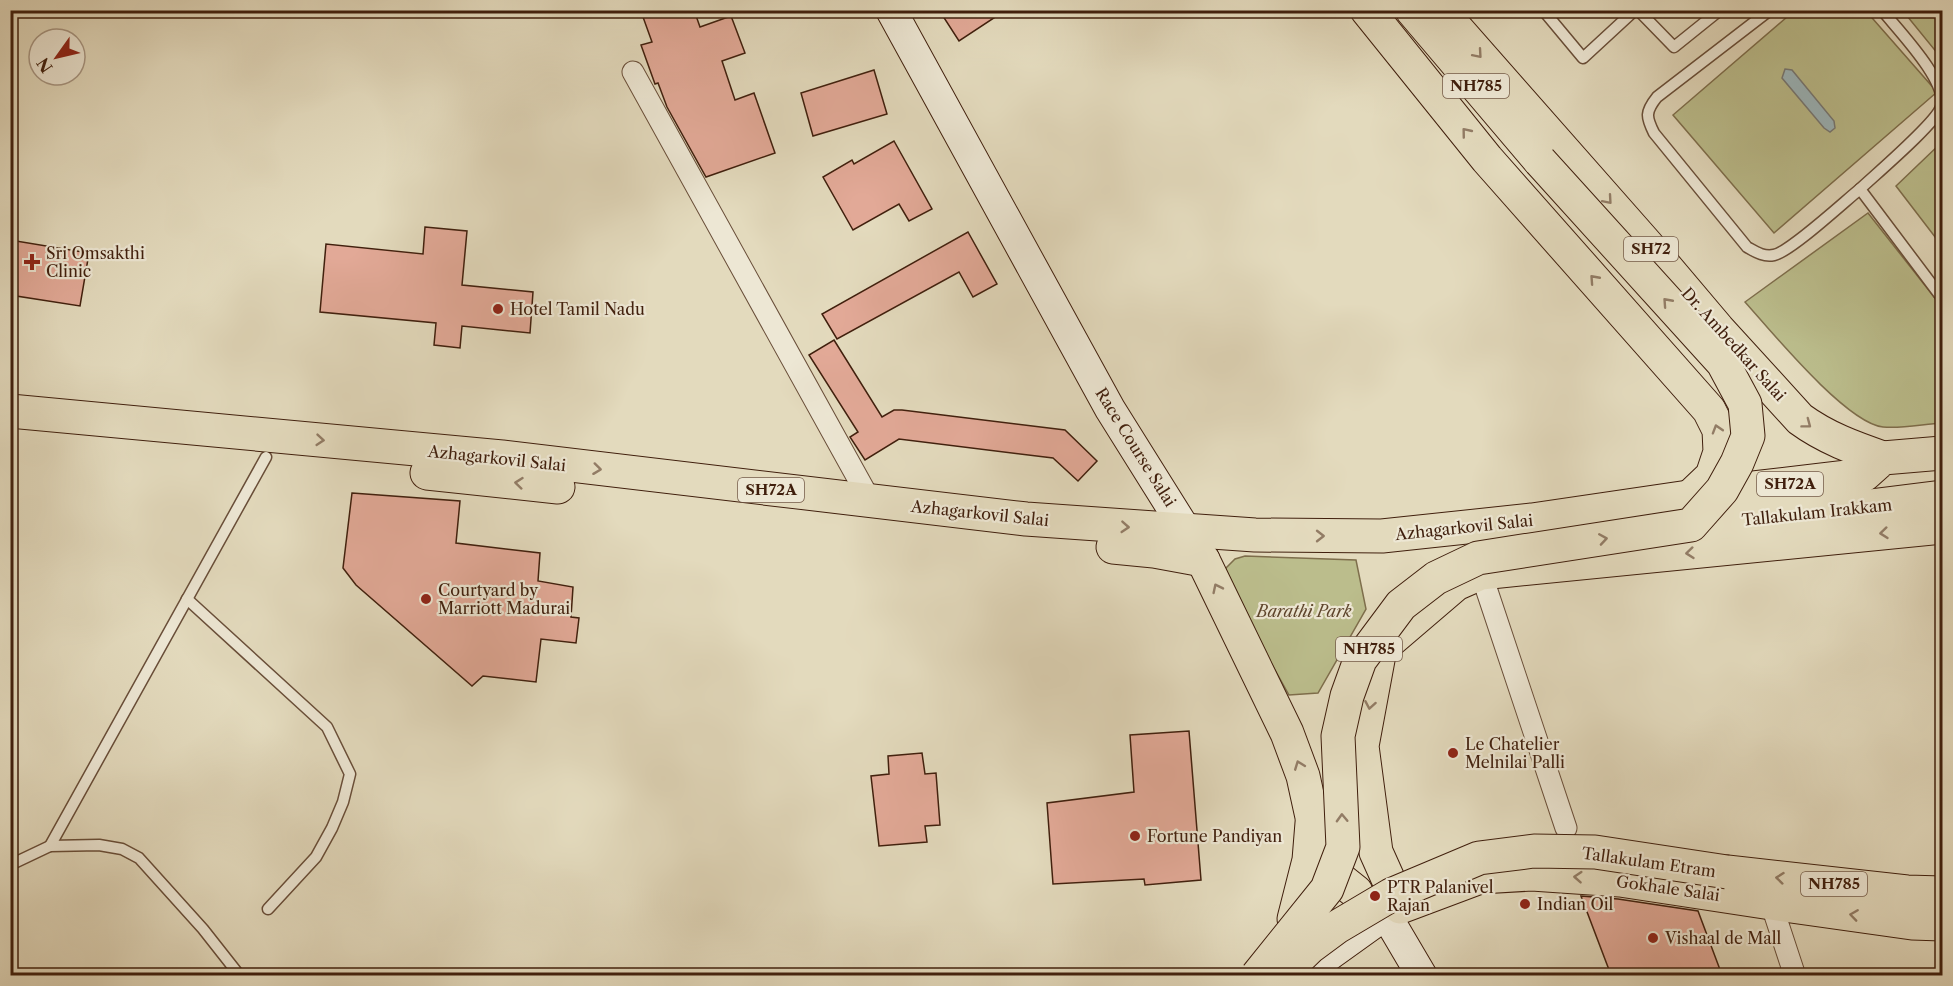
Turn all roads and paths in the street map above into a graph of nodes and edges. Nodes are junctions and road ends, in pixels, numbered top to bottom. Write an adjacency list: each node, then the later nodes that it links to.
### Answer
1 (891, 10): 22 (street, Race Course Salai)
2 (1368, 10): 20 (main road, one-way to 2)
3 (1412, 10): 20 (main road, NH785, one-way to 3, bridge)
4 (1440, 10): 17 (main road, Dr. Ambedkar Salai / SH72, one-way to 17)
5 (1543, 10): 6 (lane)
6 (1637, 10): 7 (lane)
7 (1720, 10)
8 (1770, 10): 11 (lane)
9 (1882, 10): 11 (lane)
10 (633, 72): 19 (street)
11 (1860, 189): 12 (lane)
12 (1942, 298)
13 (10, 411): 15 (main road, Azhagarkovil Salai / SH72A)
14 (10, 430): 15 (main road, Azhagarkovil Salai / SH72A)
15 (268, 446): 19 (main road, Azhagarkovil Salai / SH72A, one-way to 19); 24 (main road, Azhagarkovil Salai / SH72A, one-way to 15); 26 (lane)
16 (1942, 453): 17 (main road)
17 (1883, 458): 20 (main road, Azhagarkovil Salai / SH72A)
18 (1942, 497): 20 (main road, Tallakulam Irakkam / NH785)
19 (871, 502): 22 (main road, Azhagarkovil Salai / SH72A, one-way to 22)
20 (1690, 511): 23 (main road, Azhagarkovil Salai / SH72A, one-way to 20); 39 (main road, NH785, one-way to 20, bridge)
21 (1942, 528): 25 (main road, one-way to 25)
22 (1188, 531): 23 (main road, Azhagarkovil Salai / SH72A); 24 (street, Race Course Salai)
23 (1231, 534): 24 (main road)
24 (1203, 560): 27 (main road, Race Course Salai, one-way to 24)
25 (1481, 573): 28 (street); 33 (main road, one-way to 33)
26 (187, 599): 29 (lane); 34 (lane)
27 (1312, 817): 33 (main road, Race Course Salai); 35 (main road)
28 (1566, 828)
29 (50, 846): 30 (lane); 37 (lane)
30 (10, 865)
31 (1942, 893): 40 (main road, Tallakulam Etram / NH785, one-way to 40, bridge)
32 (1771, 903): 33 (main road, Gokhale Salai, one-way to 33); 36 (main road, Gokhale Salai, one-way to 32); 43 (street)
33 (1377, 904): 35 (street); 41 (street); 42 (street, Race Course Salai)
34 (268, 909)
35 (1294, 919): 38 (street)
36 (1942, 924)
37 (240, 975)
38 (1240, 975)
39 (1257, 975)
40 (1280, 975)
41 (1305, 975)
42 (1422, 975)
43 (1795, 975)

